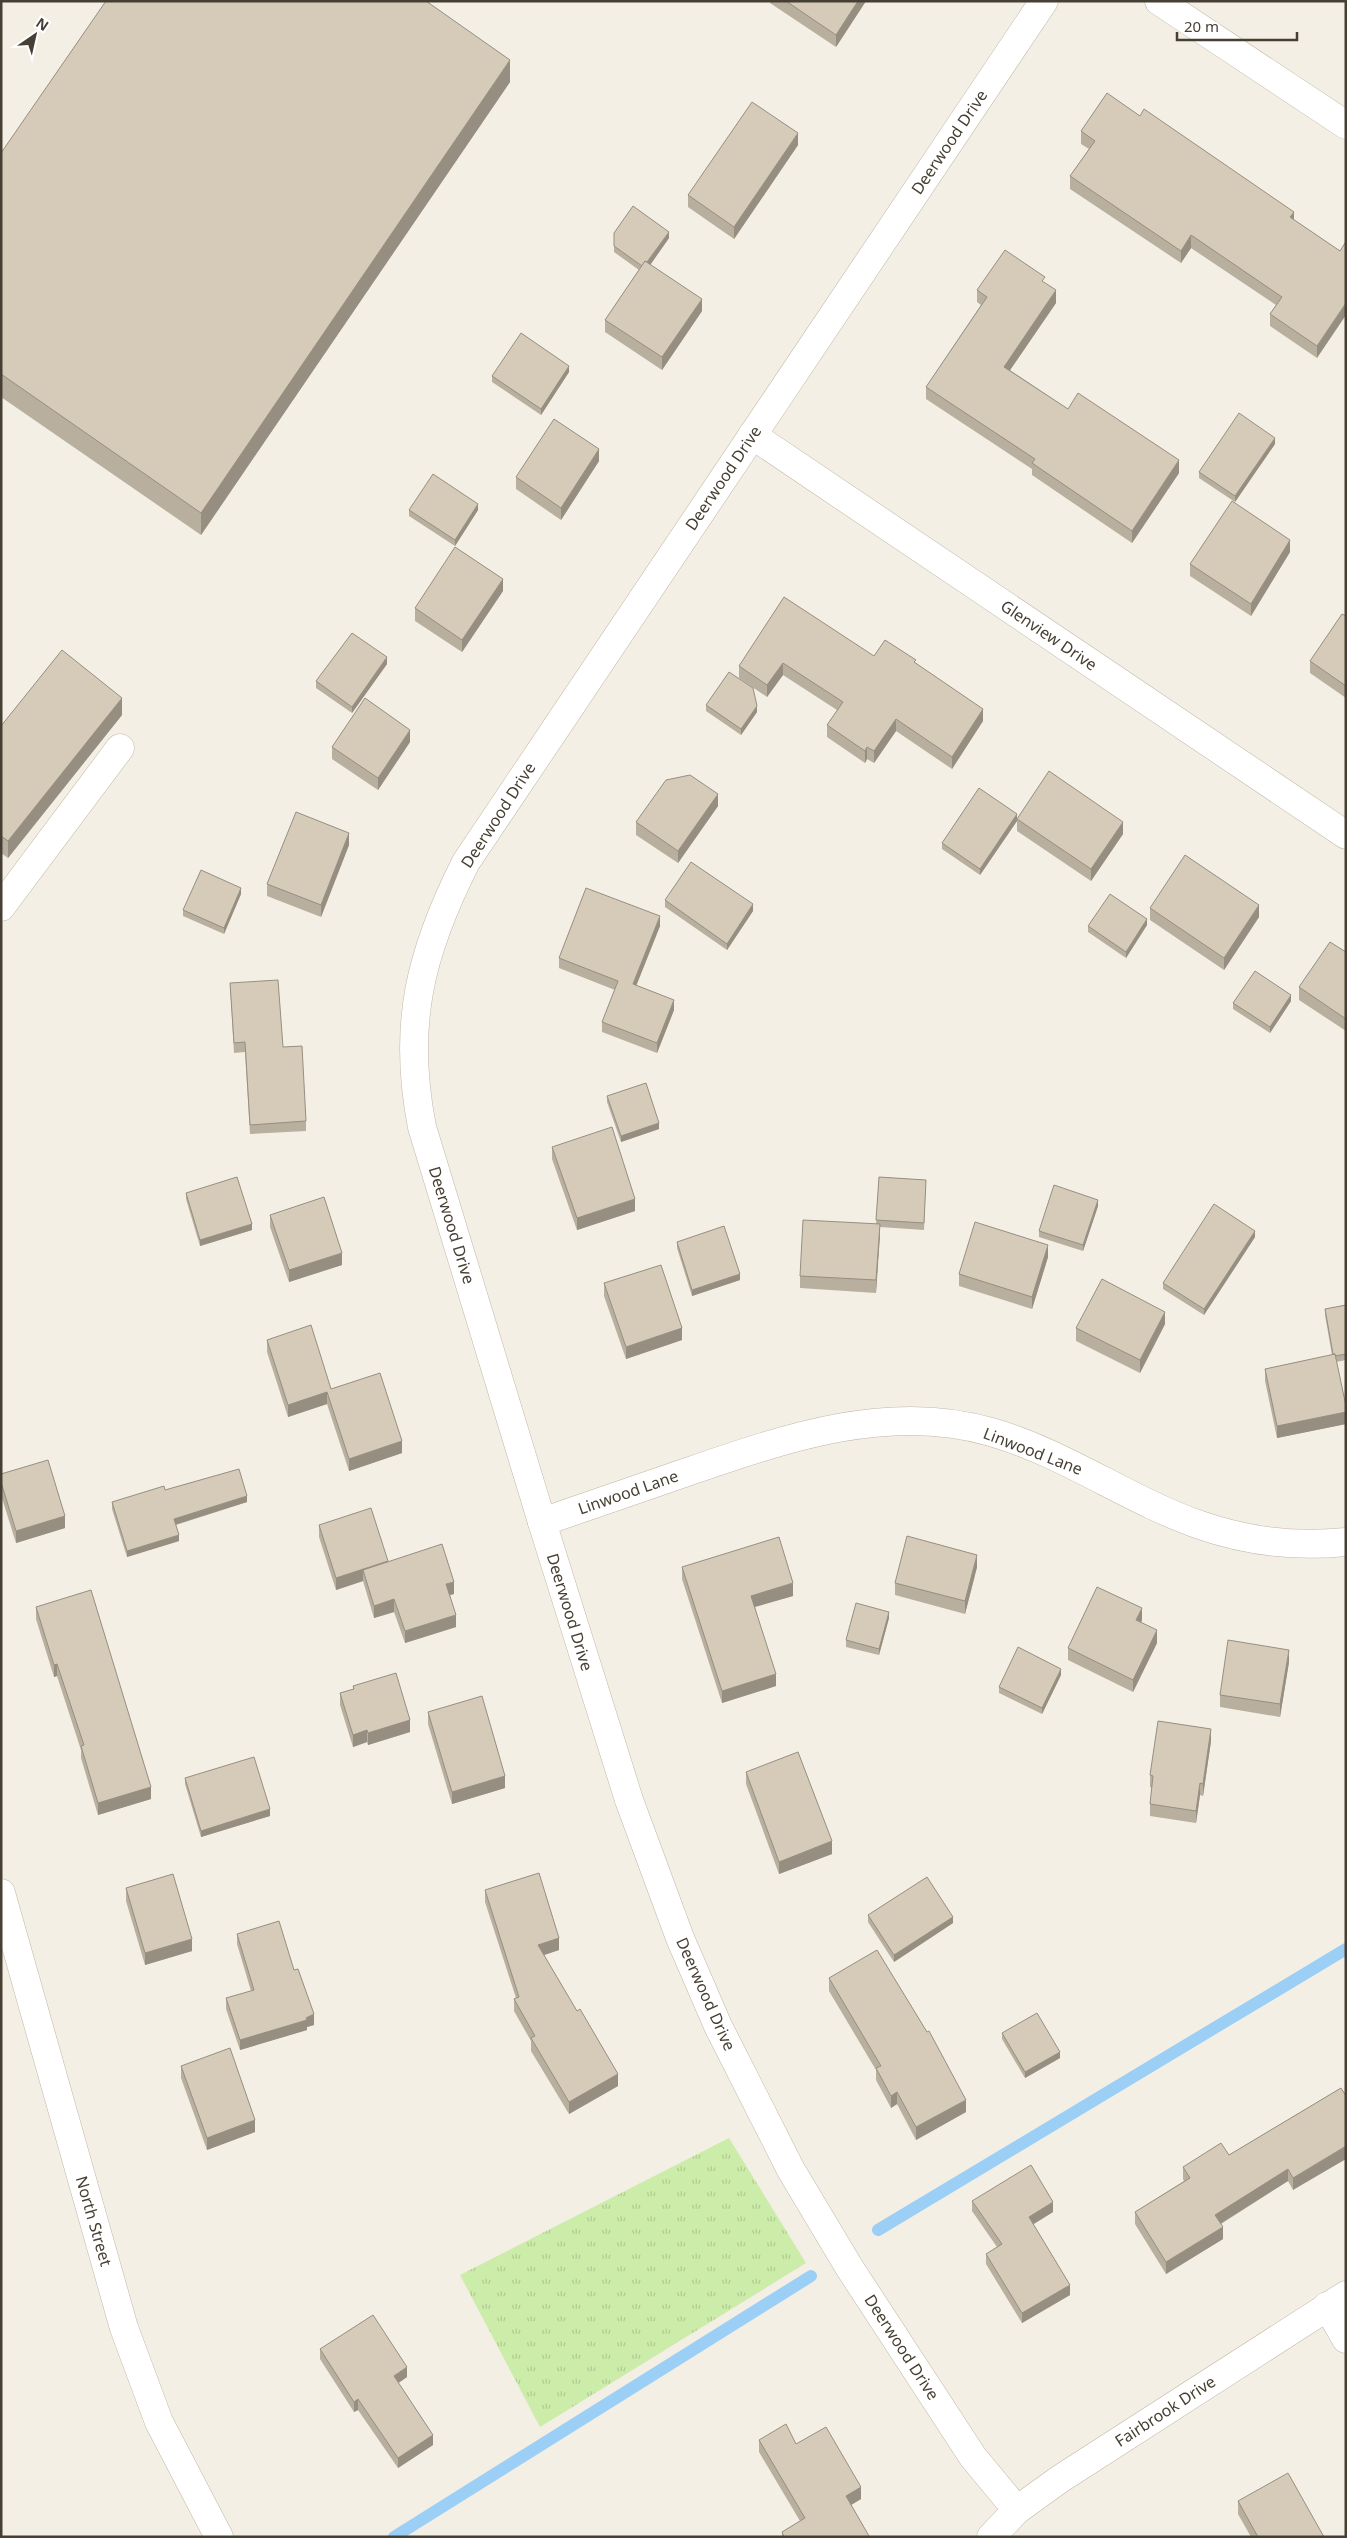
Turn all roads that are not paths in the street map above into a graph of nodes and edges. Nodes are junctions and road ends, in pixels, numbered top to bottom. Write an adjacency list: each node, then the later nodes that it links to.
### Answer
1 (1044, 1): 4 (street, Deerwood Drive)
2 (1159, 1): 3 (street)
3 (1346, 125)
4 (752, 435): 6 (street, Glenview Drive); 8 (street, Deerwood Drive)
5 (120, 748): 7 (street)
6 (1346, 835)
7 (1, 907)
8 (542, 1522): 9 (street, Linwood Lane); 13 (street, Deerwood Drive)
9 (1346, 1542)
10 (1, 1893): 14 (street, North Street)
11 (1337, 2301): 12 (street); 13 (street, Fairbrook Drive)
12 (1346, 2338)
13 (1017, 2510): 15 (street, Fairbrook Drive)
14 (219, 2537)
15 (991, 2537)

